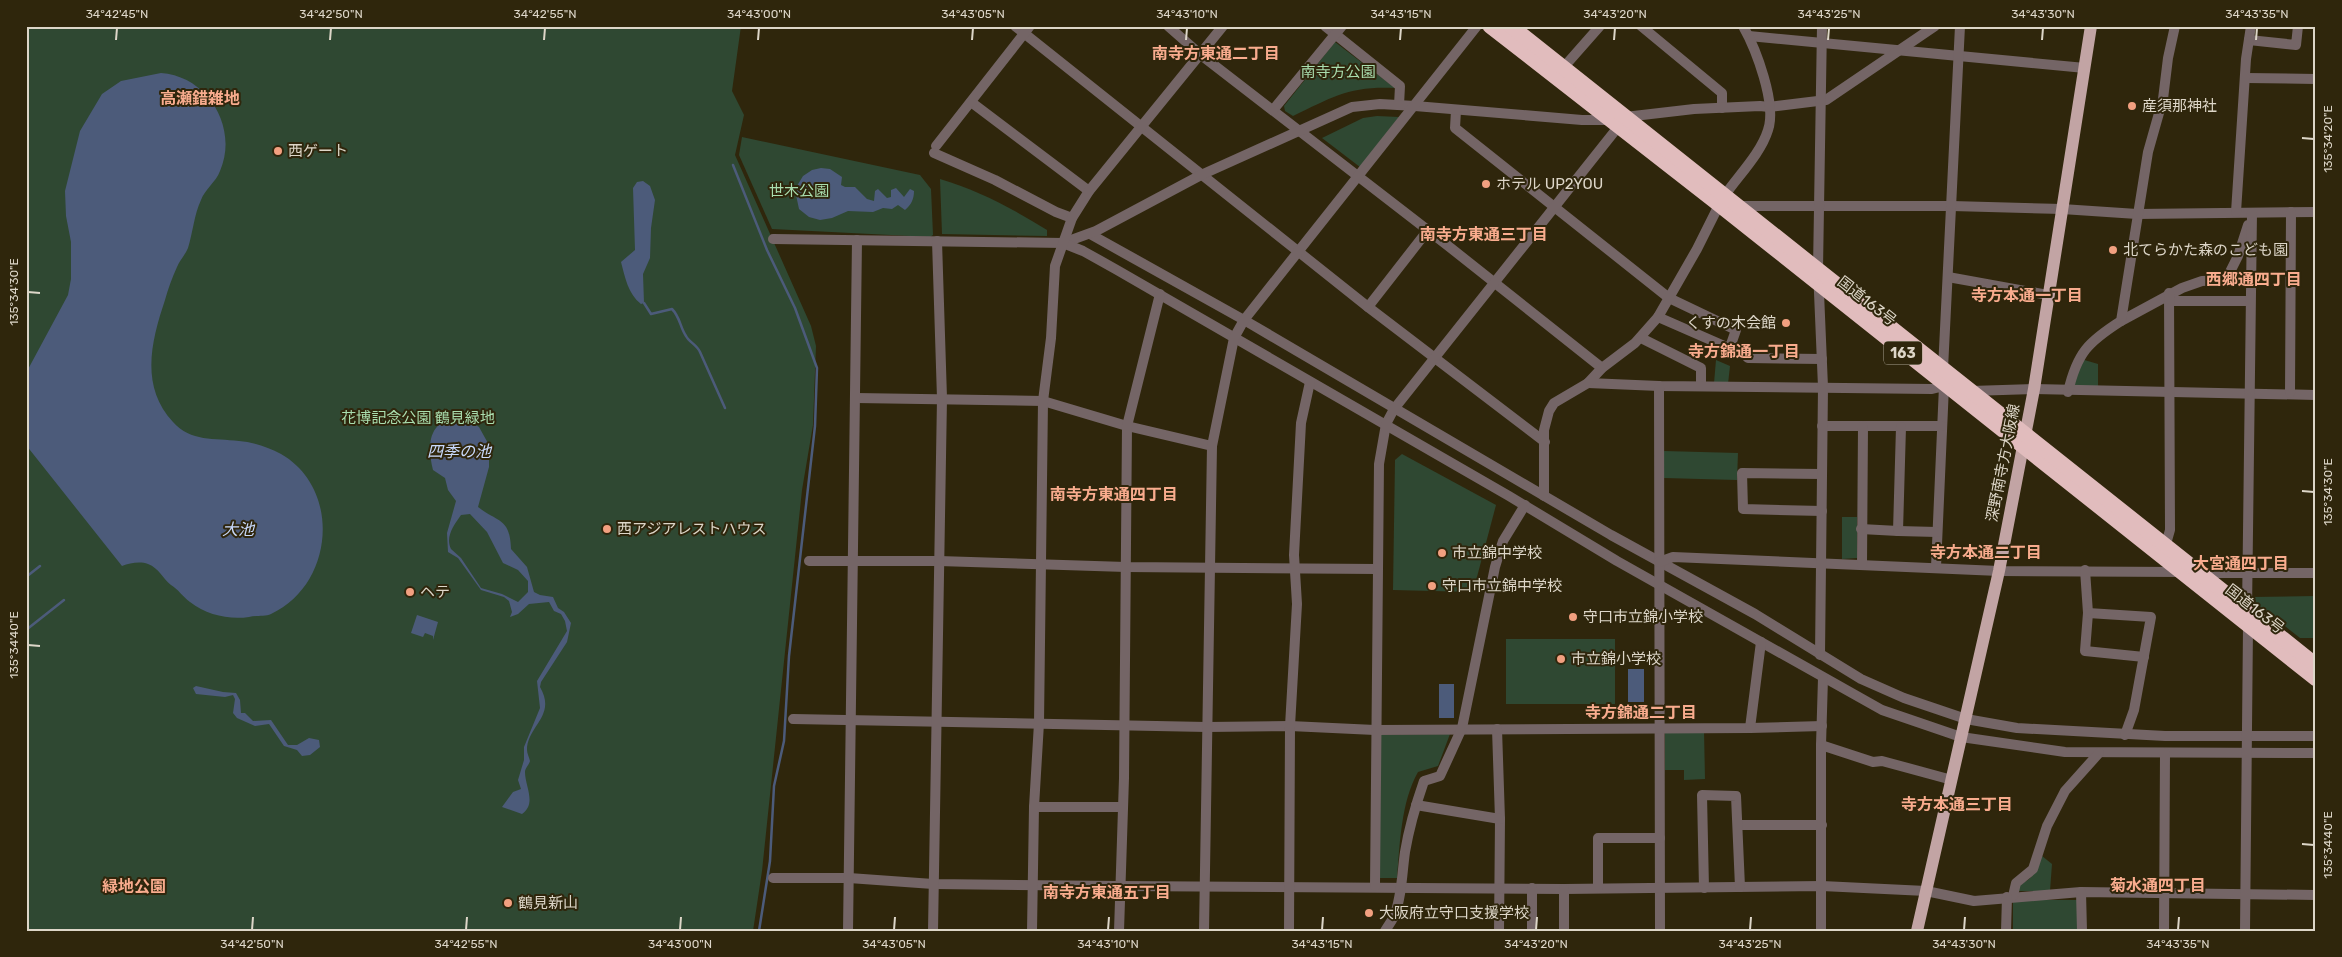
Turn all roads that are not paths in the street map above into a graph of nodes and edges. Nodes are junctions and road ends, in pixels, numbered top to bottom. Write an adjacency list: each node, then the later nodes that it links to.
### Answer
1 (1014, 26): 18 (street)
2 (1168, 26): 24 (street)
3 (1224, 26): 24 (street)
4 (1325, 26): 19 (street)
5 (1477, 26): 33 (street)
6 (1490, 26): 38 (highway, 国道163号 / 163)
7 (1510, 26): 26 (highway, 国道163号 / 163)
8 (1600, 26): 26 (street)
9 (1641, 26): 35 (street)
10 (1743, 26): 20 (street)
11 (1822, 26): 22 (street)
12 (1935, 26): 23 (street)
13 (1960, 26): 25 (street)
14 (2091, 26): 27 (main road, 深野南寺方大阪線)
15 (2175, 26): 54 (street)
16 (2251, 26): 21 (street)
17 (2298, 26): 21 (street)
18 (1027, 30): 30 (street); 39 (street)
19 (1338, 30): 32 (street); 36 (street)
20 (1749, 36): 22 (street); 34 (street)
21 (2249, 40): 28 (street)
22 (1822, 42): 23 (street); 31 (street)
23 (1898, 51): 25 (street); 31 (street)
24 (1201, 55): 36 (street); 39 (street)
25 (1959, 57): 27 (street); 47 (street)
26 (1563, 68): 38 (highway, 国道163号 / 163)
27 (2085, 68): 49 (main road, 深野南寺方大阪線)
28 (2246, 78): 29 (street); 50 (street)
29 (2316, 79)
30 (971, 102): 43 (street); 55 (street)
31 (1821, 102): 34 (street); 46 (street)
32 (1399, 105): 33 (street); 40 (street)
33 (1415, 106): 37 (street); 42 (street)
34 (1769, 107): 35 (street); 44 (street)
35 (1722, 108): 38 (street)
36 (1273, 110): 40 (street)
37 (1456, 110): 38 (street); 48 (street)
38 (1618, 121): 44 (highway, 国道163号 / 163); 48 (street)
39 (1141, 129): 41 (street); 43 (street)
40 (1297, 130): 41 (street); 42 (street)
41 (1201, 175): 57 (street); 62 (street)
42 (1359, 176): 56 (street); 62 (street)
43 (1089, 191): 55 (street)
44 (1722, 200): 45 (highway, 国道163号 / 163); 66 (highway, 国道163号 / 163); 70 (street)
45 (1739, 206): 46 (street); 63 (highway, 国道163号 / 163)
46 (1819, 206): 47 (street); 63 (street)
47 (1952, 206): 49 (street); 64 (street)
48 (1554, 208): 65 (street); 70 (street)
49 (2062, 209): 54 (street); 68 (main road, 深野南寺方大阪線)
50 (2236, 212): 53 (street); 54 (street)
51 (2291, 212): 52 (street); 53 (street); 94 (street)
52 (2316, 212)
53 (2252, 213): 69 (street); 71 (street)
54 (2137, 214): 75 (street)
55 (1072, 218): 61 (street)
56 (1428, 230): 65 (street); 72 (street)
57 (1090, 234): 61 (street); 74 (street)
58 (774, 239): 59 (street)
59 (857, 240): 60 (street); 96 (street)
60 (938, 242): 61 (street); 97 (street)
61 (1062, 243): 67 (street); 98 (street)
62 (1299, 252): 72 (street); 74 (street)
63 (1818, 269): 66 (street); 82 (highway, 国道163号 / 163)
64 (1948, 277): 68 (street); 82 (street)
65 (1494, 282): 79 (street); 81 (street)
66 (1820, 287): 80 (street); 87 (highway, 国道163号 / 163)
67 (1160, 294): 76 (street); 101 (street)
68 (2048, 295): 89 (main road, 深野南寺方大阪線)
69 (2169, 297): 71 (street); 75 (street); 92 (street)
70 (1669, 298): 73 (street); 78 (street)
71 (2250, 301): 93 (street)
72 (1368, 308): 79 (street)
73 (1658, 317): 77 (street); 78 (street)
74 (1244, 320): 76 (street); 99 (street)
75 (2121, 320): 91 (street)
76 (1234, 338): 83 (street); 108 (street)
77 (1641, 338): 81 (street); 86 (street)
78 (1729, 350): 80 (street)
79 (1433, 358): 99 (street); 107 (street)
80 (1822, 359): 88 (street)
81 (1602, 368): 84 (street)
82 (1943, 369): 90 (highway, 国道163号 / 163)
83 (1310, 382): 100 (street); 127 (street)
84 (1588, 382): 85 (street); 107 (street)
85 (1659, 386): 86 (street); 120 (street)
86 (1701, 386): 88 (street)
87 (1944, 386): 88 (street); 104 (street); 106 (highway, 国道163号 / 163)
88 (1824, 387): 102 (street)
89 (2034, 389): 90 (street); 91 (street); 106 (main road, 深野南寺方大阪線)
90 (1971, 391): 106 (highway, 国道163号 / 163)
91 (2068, 392): 92 (street)
92 (2171, 392): 93 (street); 116 (street)
93 (2250, 392): 94 (street); 132 (street)
94 (2290, 393): 95 (street)
95 (2316, 395)
96 (856, 398): 97 (street); 118 (street)
97 (942, 398): 98 (street); 119 (street)
98 (1043, 402): 101 (street); 121 (street)
99 (1394, 408): 100 (street); 110 (street)
100 (1386, 424): 111 (street); 128 (street)
101 (1126, 426): 108 (street); 124 (street)
102 (1822, 426): 103 (street); 109 (street)
103 (1862, 426): 105 (street); 113 (street)
104 (1942, 426): 105 (street); 115 (street)
105 (1901, 427): 114 (street)
106 (2024, 440): 116 (highway, 国道163号 / 163); 129 (main road, 深野南寺方大阪線); 131 (highway, 国道163号 / 163)
107 (1544, 442): 110 (street)
108 (1212, 446): 126 (street)
109 (1821, 474): 112 (street); 112 (street)
110 (1544, 496): 120 (street)
111 (1525, 505): 135 (street); 154 (street)
112 (1822, 511): 122 (street)
113 (1861, 529): 114 (street); 123 (street)
114 (1898, 531): 115 (street)
115 (1936, 532): 125 (street)
116 (2166, 544): 133 (highway, 国道163号 / 163)
117 (808, 561): 118 (street)
118 (853, 561): 119 (street); 147 (street)
119 (939, 561): 121 (street); 148 (street)
120 (1659, 562): 122 (street); 135 (street); 140 (street)
121 (1039, 563): 124 (street); 149 (street)
122 (1820, 564): 123 (street); 140 (street)
123 (1862, 565): 125 (street)
124 (1126, 567): 126 (street); 150 (street)
125 (1936, 567): 129 (street)
126 (1209, 568): 127 (street); 153 (street)
127 (1294, 568): 128 (street); 151 (street)
128 (1377, 570): 158 (street)
129 (1999, 570): 130 (street); 146 (main road, 深野南寺方大阪線)
130 (2085, 570): 131 (street); 137 (street)
131 (2181, 572): 133 (street); 138 (highway, 国道163号 / 163)
132 (2249, 572): 133 (street); 134 (street); 136 (street)
133 (2201, 573): 136 (highway, 国道163号 / 163)
134 (2316, 573)
135 (1659, 585): 139 (street); 155 (street)
136 (2247, 611): 142 (highway, 国道163号 / 163)
137 (2088, 613): 141 (street); 141 (street)
138 (2248, 627): 144 (highway, 国道163号 / 163); 160 (street)
139 (1760, 642): 143 (street); 156 (street)
140 (1820, 655): 146 (street)
141 (2144, 657): 159 (street)
142 (2316, 665)
143 (1823, 678): 152 (street); 162 (street)
144 (2316, 679)
145 (793, 719): 147 (street)
146 (1966, 719): 159 (street); 162 (main road, 深野南寺方大阪線)
147 (852, 720): 148 (street); 177 (street)
148 (936, 722): 149 (street); 178 (street)
149 (1039, 723): 150 (street); 170 (street)
150 (1124, 724): 153 (street); 171 (street)
151 (1290, 726): 153 (street); 158 (street); 182 (street)
152 (1822, 726): 156 (street); 163 (street)
153 (1207, 727): 180 (street)
154 (1462, 728): 157 (street); 158 (street); 169 (street)
155 (1660, 728): 156 (street); 157 (street); 175 (street)
156 (1750, 728)
157 (1497, 729): 172 (street)
158 (1375, 730): 183 (street)
159 (2125, 734): 160 (street)
160 (2247, 736): 161 (street); 164 (street)
161 (2316, 736)
162 (1961, 737): 165 (street); 168 (main road, 深野南寺方大阪線)
163 (1821, 745): 168 (street); 174 (street)
164 (2247, 752): 166 (street); 167 (street); 196 (street)
165 (2099, 753): 166 (street); 198 (street)
166 (2165, 753): 195 (street)
167 (2316, 753)
168 (1952, 780): 193 (main road, 深野南寺方大阪線)
169 (1416, 805): 172 (street); 184 (street)
170 (1034, 807): 171 (street); 179 (street)
171 (1122, 807): 181 (street)
172 (1500, 819): 186 (street)
173 (1738, 826): 174 (street); 191 (street); 192 (street)
174 (1822, 826): 185 (street)
175 (1660, 838): 189 (street); 190 (street)
176 (773, 878): 177 (street)
177 (849, 878): 178 (street); 199 (street)
178 (933, 884): 179 (street); 200 (street)
179 (1032, 884): 181 (street); 201 (street)
180 (1205, 885): 181 (street); 182 (street); 203 (street)
181 (1120, 886): 202 (street)
182 (1290, 886): 183 (street); 204 (street)
183 (1375, 886): 184 (street)
184 (1400, 886): 186 (street); 205 (street)
185 (1822, 886): 192 (street); 193 (street); 210 (street)
186 (1499, 887): 187 (street); 206 (street)
187 (1532, 888): 188 (street); 207 (street)
188 (1564, 888): 189 (street); 208 (street)
189 (1598, 888): 190 (street)
190 (1660, 888): 191 (street); 209 (street)
191 (1704, 888): 192 (street)
192 (1740, 888)
193 (1926, 891): 198 (street); 211 (main road, 深野南寺方大阪線)
194 (2081, 892): 195 (street); 198 (street); 213 (street)
195 (2164, 893): 196 (street); 214 (street)
196 (2245, 894): 197 (street); 215 (street)
197 (2316, 895)
198 (2010, 897): 212 (street)
199 (848, 931)
200 (933, 931)
201 (1032, 931)
202 (1119, 931)
203 (1204, 931)
204 (1290, 931)
205 (1385, 931)
206 (1499, 931)
207 (1532, 931)
208 (1564, 931)
209 (1660, 931)
210 (1821, 931)
211 (1917, 931)
212 (2006, 931)
213 (2082, 931)
214 (2164, 931)
215 (2245, 931)

